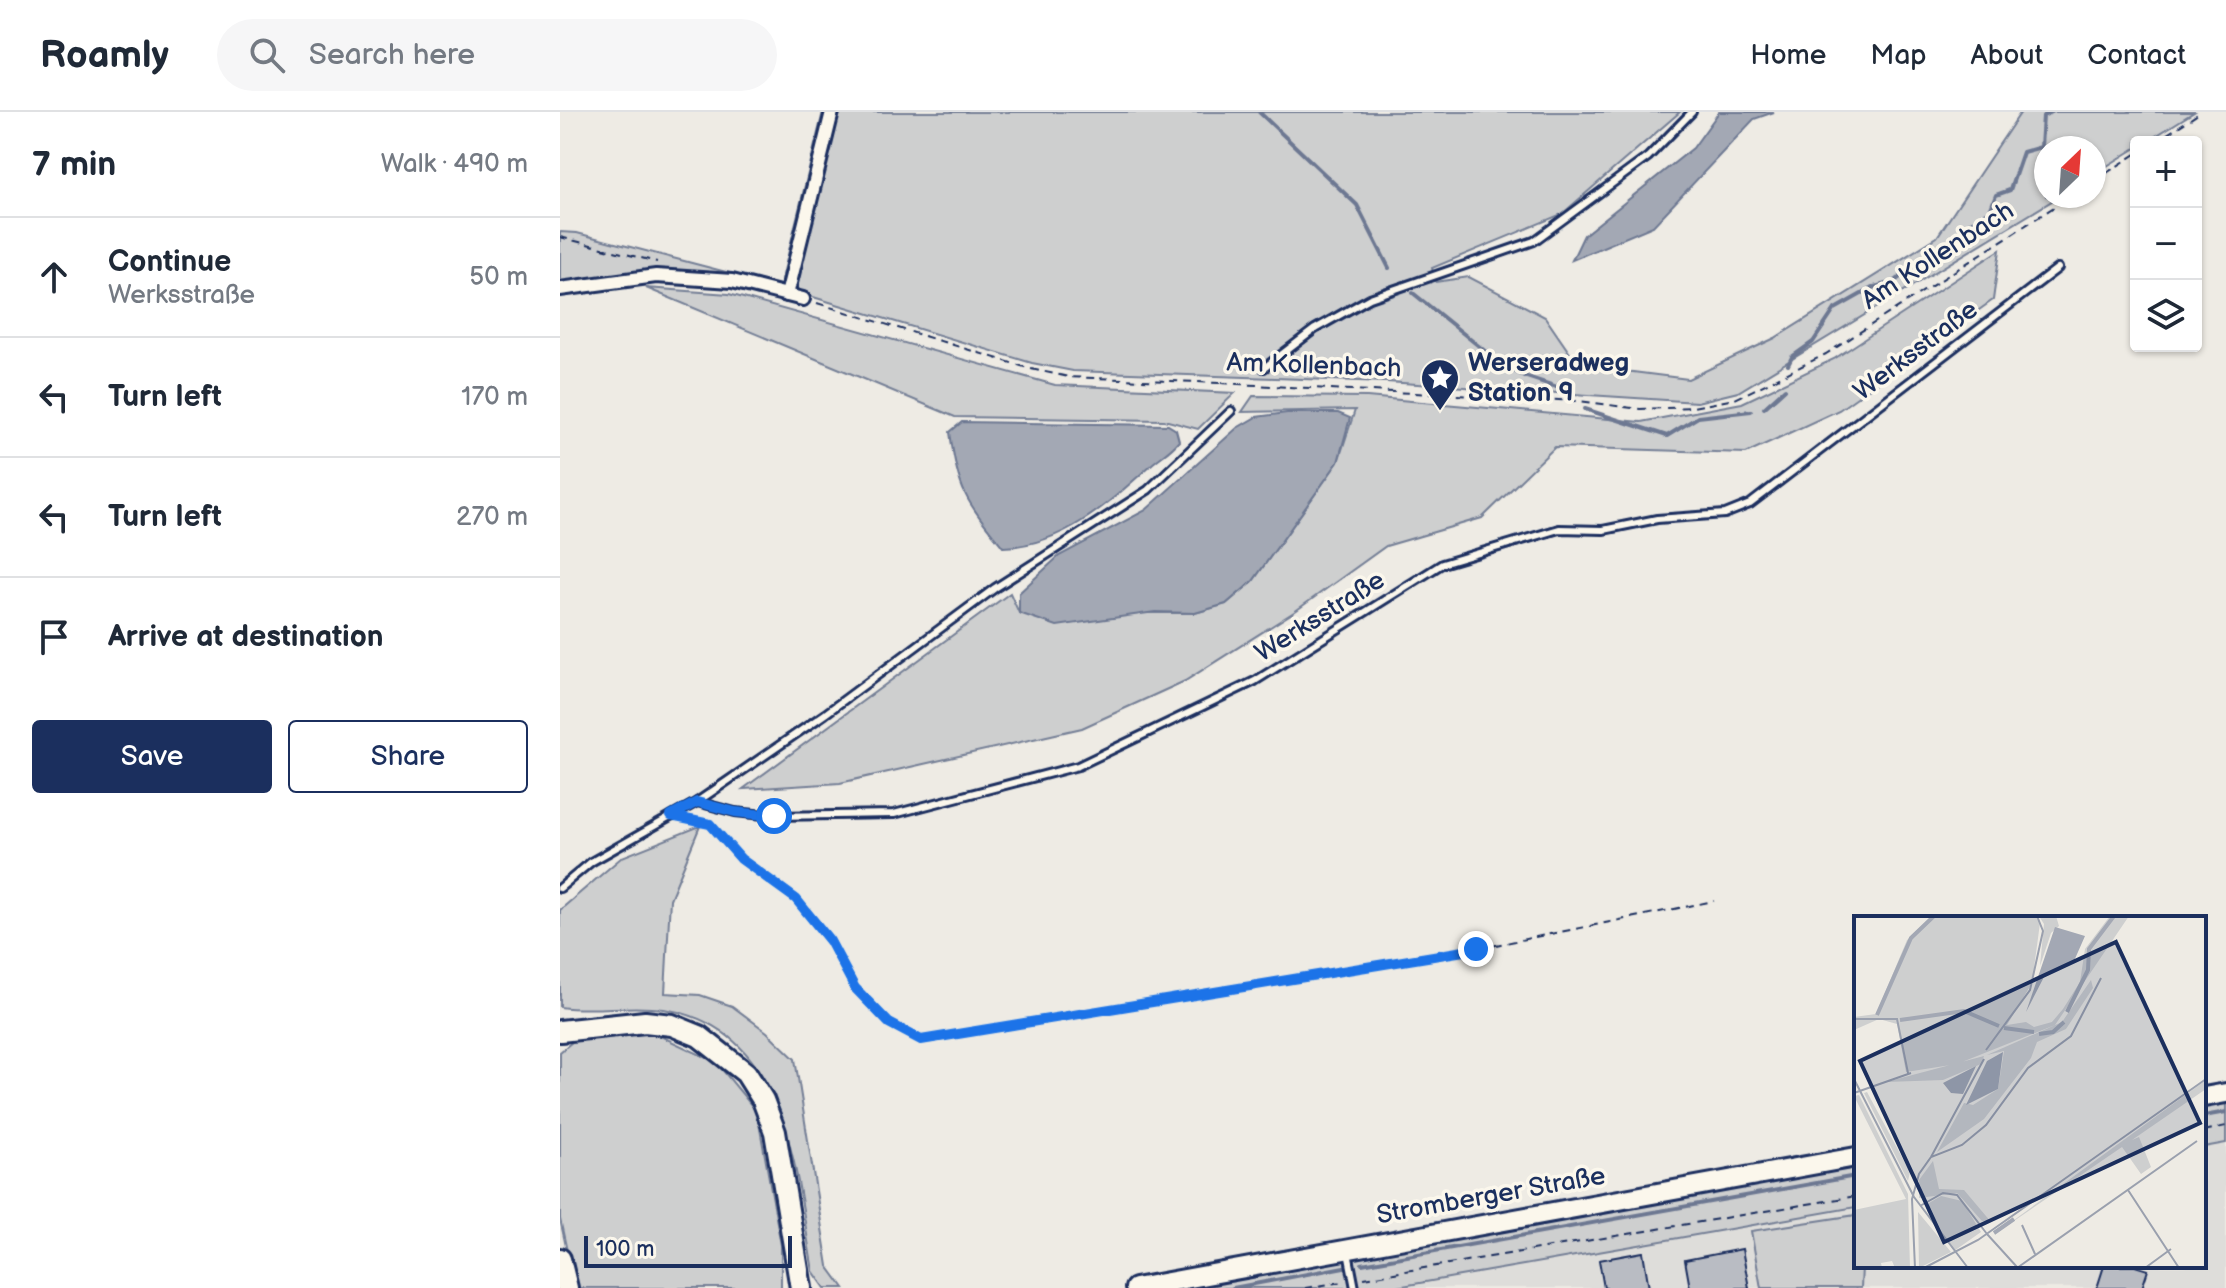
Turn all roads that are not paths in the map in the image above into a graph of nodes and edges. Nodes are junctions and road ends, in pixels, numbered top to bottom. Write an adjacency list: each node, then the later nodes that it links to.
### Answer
1 (832, 112): 5 (street)
2 (1692, 112): 7 (lane)
3 (2058, 268): 9 (lane, Werksstraße)
4 (560, 289): 5 (street)
5 (787, 295): 6 (street)
6 (803, 299)
7 (1264, 368)
8 (1231, 411): 9 (lane)
9 (697, 802): 10 (lane)
10 (560, 888)
11 (560, 1031): 17 (main road)
12 (2226, 1093): 13 (main road)
13 (2206, 1097)
14 (1854, 1157): 15 (main road, Stromberger Straße)
15 (1347, 1249): 19 (main road, Stromberger Straße); 20 (lane)
16 (560, 1259): 18 (main road)
17 (803, 1282)
18 (567, 1288)
19 (1135, 1288)
20 (1355, 1288)

